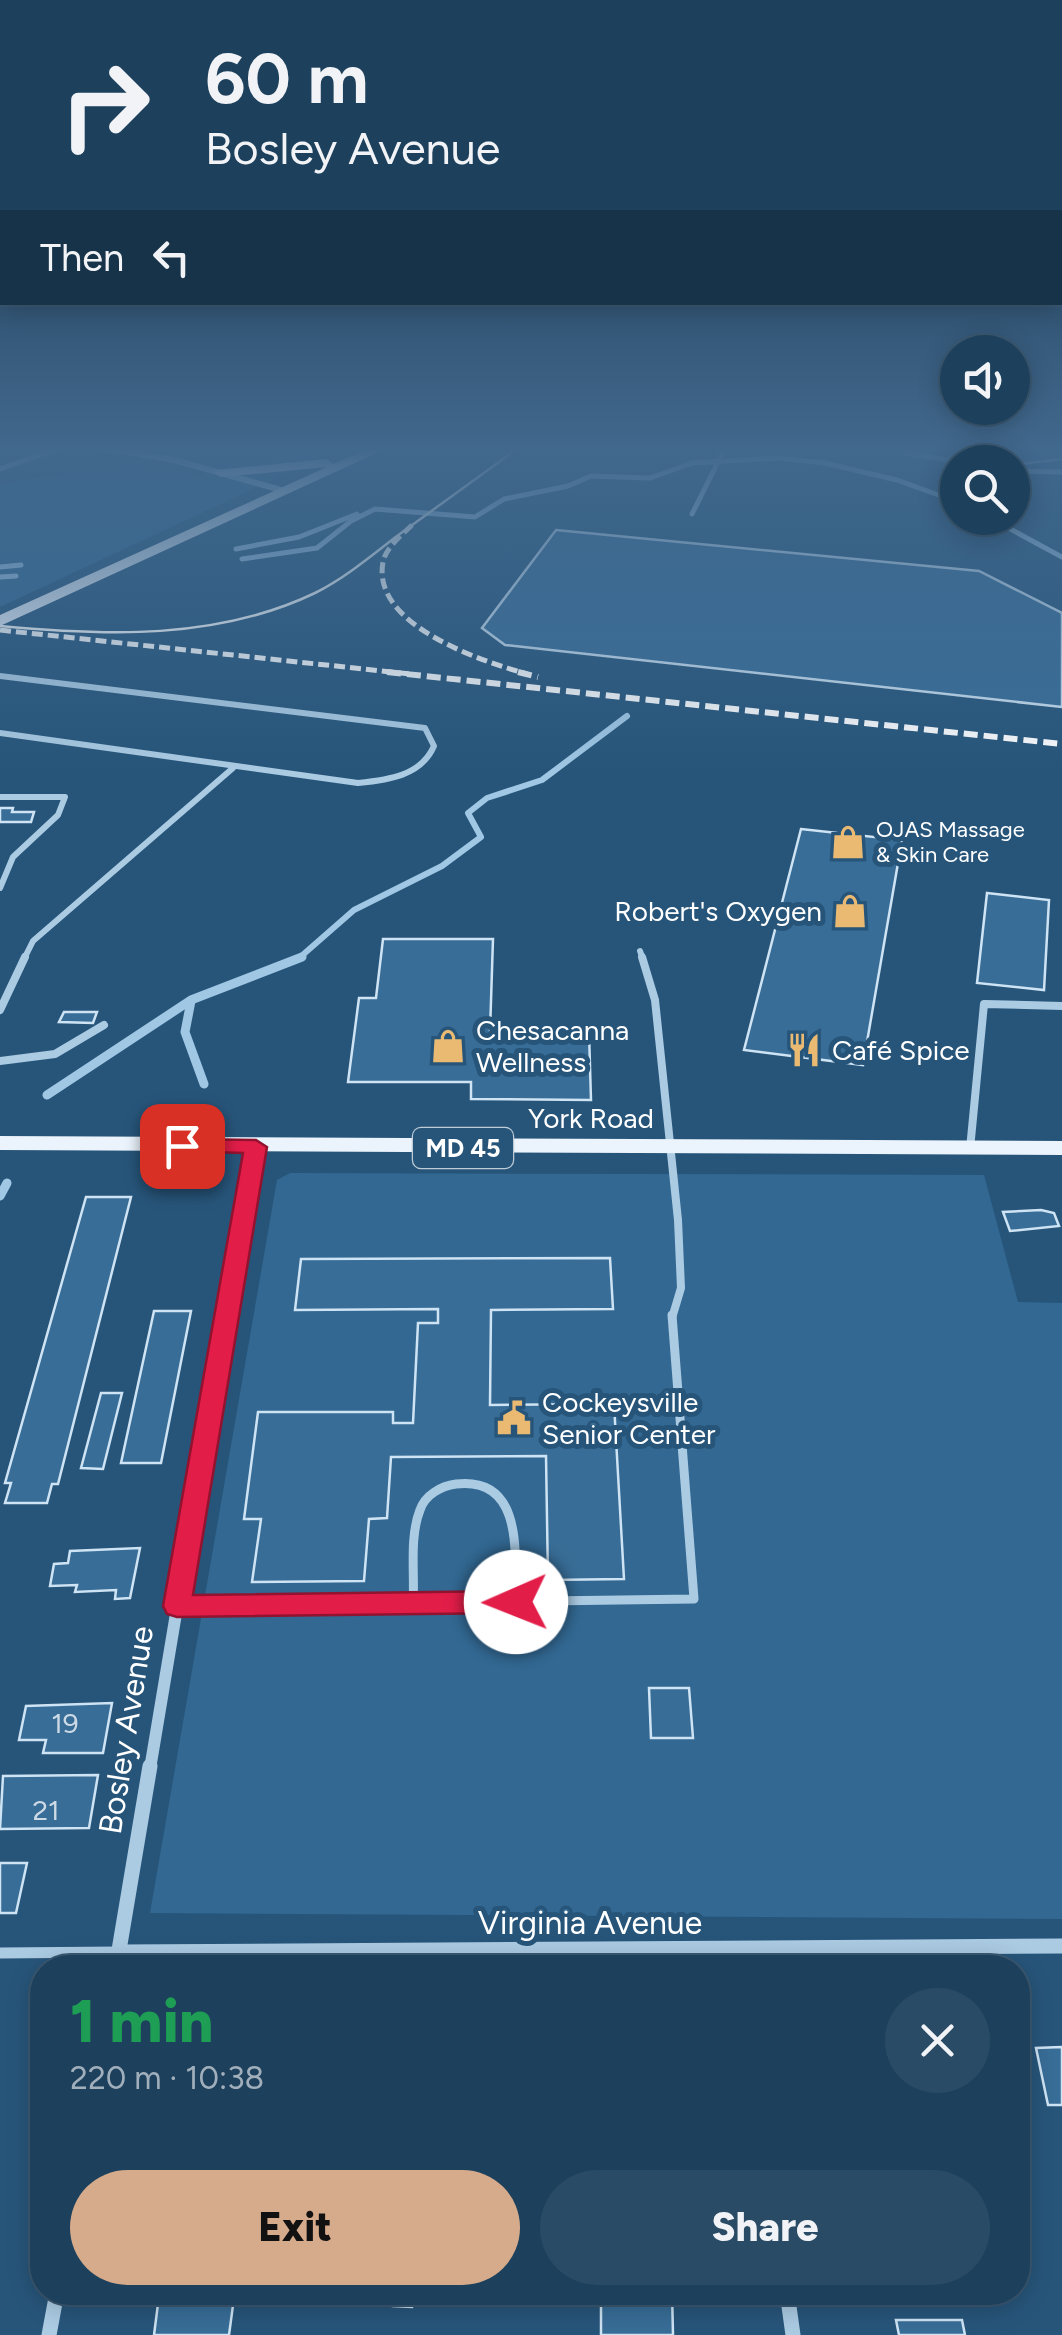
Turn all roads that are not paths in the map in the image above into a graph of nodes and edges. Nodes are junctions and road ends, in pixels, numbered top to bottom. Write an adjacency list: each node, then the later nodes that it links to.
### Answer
1 (145, 555): 2 (main road)
2 (0, 621)
3 (0, 676): 5 (lane)
4 (0, 733): 5 (lane)
5 (234, 768): 10 (lane)
6 (0, 797): 7 (lane)
7 (0, 888)
8 (640, 950): 16 (lane)
9 (1062, 1006): 17 (lane)
10 (0, 1010)
11 (104, 1025): 12 (lane)
12 (0, 1061)
13 (0, 1143): 14 (main road, York Road / MD 45)
14 (256, 1147): 16 (main road, York Road / MD 45); 20 (street, Bosley Avenue)
15 (1062, 1148): 17 (main road, York Road / MD 45)
16 (671, 1149): 17 (main road, York Road / MD 45); 18 (lane)
17 (970, 1149)
18 (516, 1602): 19 (lane); 19 (lane)
19 (413, 1603): 20 (lane)
20 (177, 1606): 25 (street, Bosley Avenue)
21 (1062, 1946): 22 (street, Virginia Avenue)
22 (744, 1950): 26 (street, Virginia Avenue); 27 (street)
23 (0, 1953): 24 (lane)
24 (34, 1955)
25 (119, 1955)
26 (431, 1955)
27 (745, 1955)
28 (55, 2305): 30 (street)
29 (790, 2305): 31 (street)
30 (49, 2335)
31 (793, 2335)

